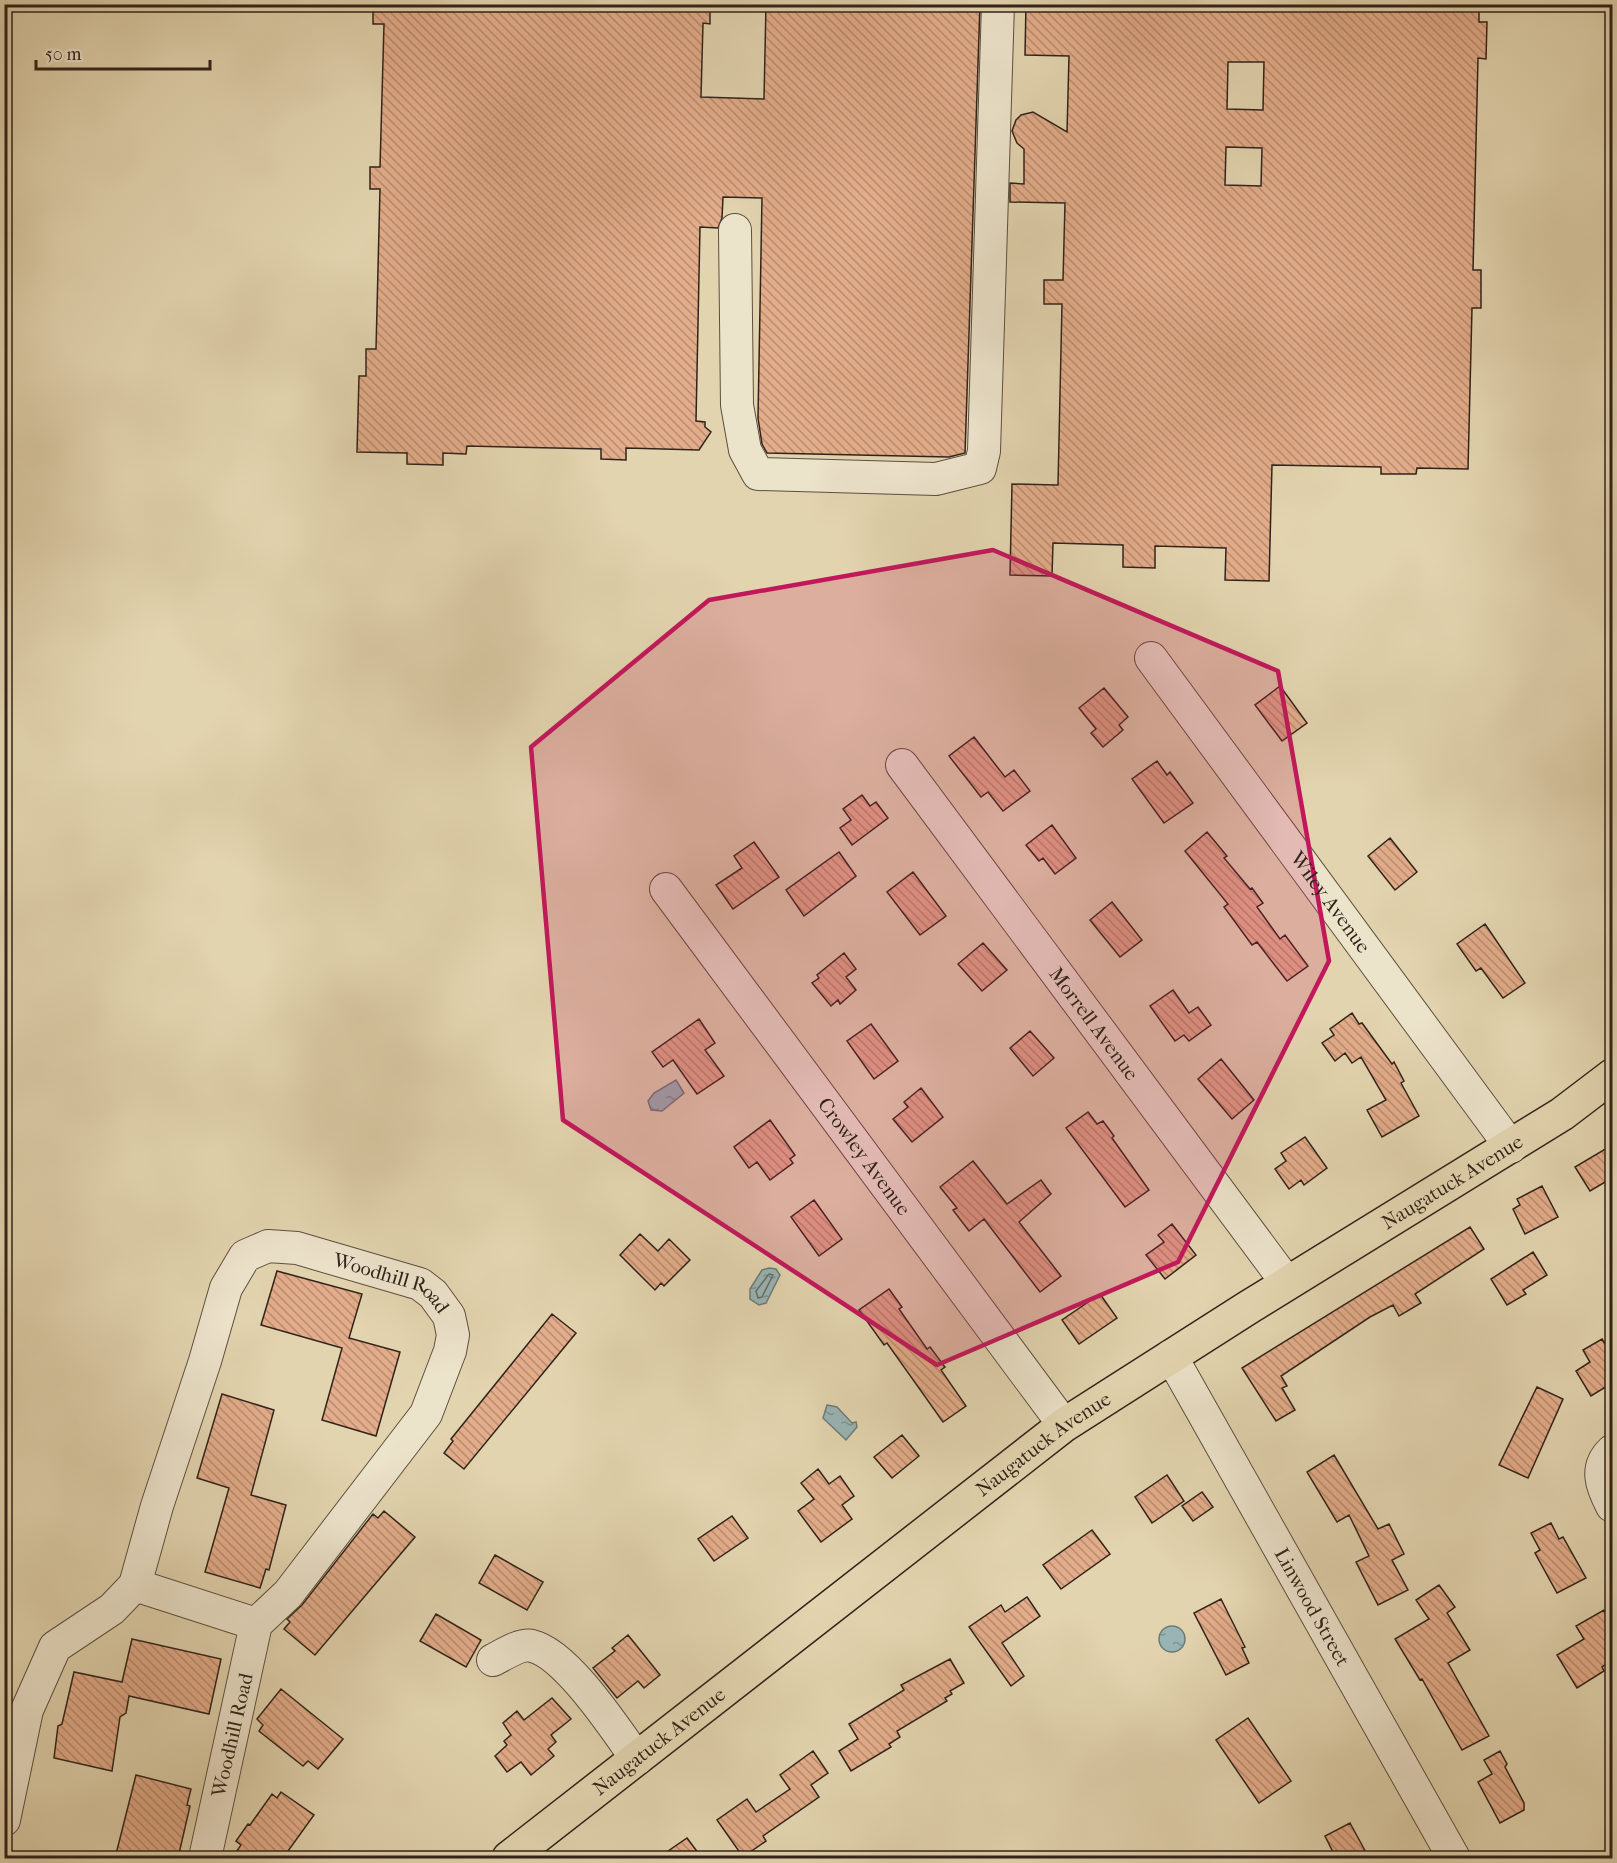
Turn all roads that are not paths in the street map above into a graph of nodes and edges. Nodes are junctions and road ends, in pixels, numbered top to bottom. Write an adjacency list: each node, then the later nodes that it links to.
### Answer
1 (998, 4): 2 (street)
2 (735, 230)
3 (1151, 658): 7 (street, Wiley Avenue)
4 (902, 765): 8 (street, Morrell Avenue)
5 (666, 889): 10 (street, Crowley Avenue)
6 (1612, 1076): 7 (main road, Naugatuck Avenue)
7 (1511, 1146): 8 (main road, Naugatuck Avenue)
8 (1287, 1283): 9 (main road, Naugatuck Avenue)
9 (1171, 1356): 10 (main road, Naugatuck Avenue); 20 (street, Linwood Street)
10 (1064, 1425): 16 (main road, Naugatuck Avenue)
11 (1607, 1461): 12 (street)
12 (1612, 1506)
13 (135, 1586): 14 (street); 14 (street, Woodhill Road); 17 (street)
14 (256, 1624): 18 (street, Woodhill Road)
15 (494, 1660): 16 (street)
16 (638, 1759): 19 (main road, Naugatuck Avenue)
17 (4, 1820)
18 (205, 1858)
19 (509, 1858)
20 (1454, 1858)

